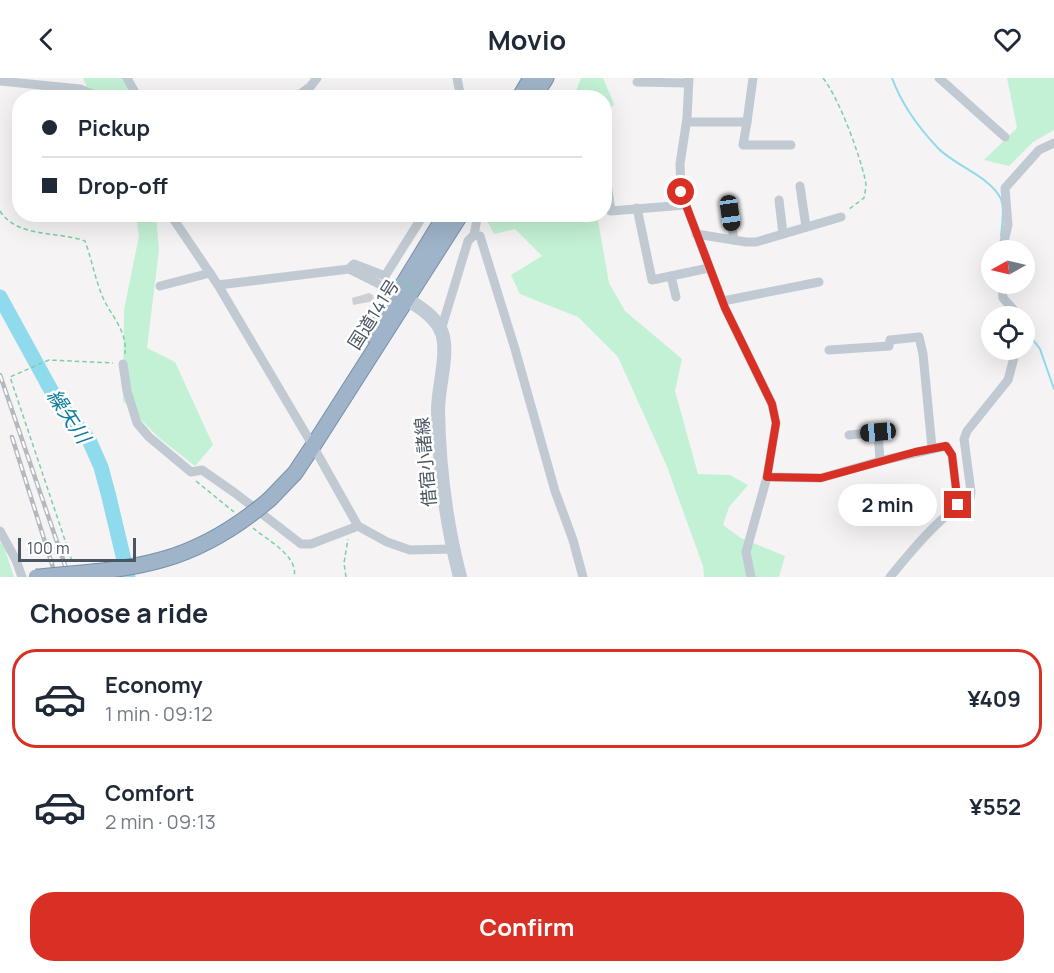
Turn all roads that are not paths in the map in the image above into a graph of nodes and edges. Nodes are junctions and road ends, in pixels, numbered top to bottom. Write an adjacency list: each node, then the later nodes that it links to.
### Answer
1 (317, 78): 8 (street)
2 (753, 78): 10 (street)
3 (939, 78): 11 (street)
4 (0, 81): 7 (street)
5 (688, 81): 6 (street); 9 (street)
6 (637, 82)
7 (84, 90)
8 (306, 90)
9 (687, 122): 10 (street); 16 (street)
10 (747, 122): 13 (street)
11 (1005, 137)
12 (1054, 143): 31 (street)
13 (791, 145)
14 (800, 186): 26 (street)
15 (779, 200): 28 (street)
16 (685, 205): 17 (street); 27 (street)
17 (637, 208): 18 (street); 35 (street)
18 (612, 211)
19 (730, 213): 30 (street)
20 (841, 217): 26 (street)
21 (175, 222): 34 (street)
22 (419, 222): 33 (street)
23 (442, 222): 39 (highway, 国道141号)
24 (454, 222): 39 (highway, 国道141号)
25 (476, 222): 29 (street)
26 (806, 227): 28 (street)
27 (696, 234): 30 (street); 32 (street)
28 (783, 234): 30 (street)
29 (474, 235): 42 (street); 58 (street)
30 (734, 240)
31 (1004, 240)
32 (709, 268): 35 (street); 41 (street)
33 (349, 269): 37 (street); 39 (street)
34 (210, 273): 37 (street); 38 (street)
35 (671, 276): 40 (street)
36 (819, 282): 41 (street)
37 (218, 285): 47 (street)
38 (160, 286)
39 (405, 291): 42 (main road); 47 (highway, 国道141号)
40 (676, 297)
41 (723, 301): 50 (street)
42 (441, 330): 54 (main road, 借宿小諸線)
43 (829, 350): 48 (street)
44 (1014, 360): 51 (street)
45 (123, 364): 52 (street)
46 (849, 435): 49 (street)
47 (317, 441): 52 (street); 56 (highway, 国道141号, bridge)
48 (932, 448): 49 (street); 51 (street)
49 (880, 461): 50 (street)
50 (767, 477): 59 (street)
51 (958, 505): 60 (street)
52 (354, 528): 54 (street)
53 (0, 531): 55 (street)
54 (453, 549): 57 (main road, 借宿小諸線)
55 (22, 577)
56 (36, 577)
57 (460, 577)
58 (583, 577)
59 (751, 577)
60 (890, 577)

